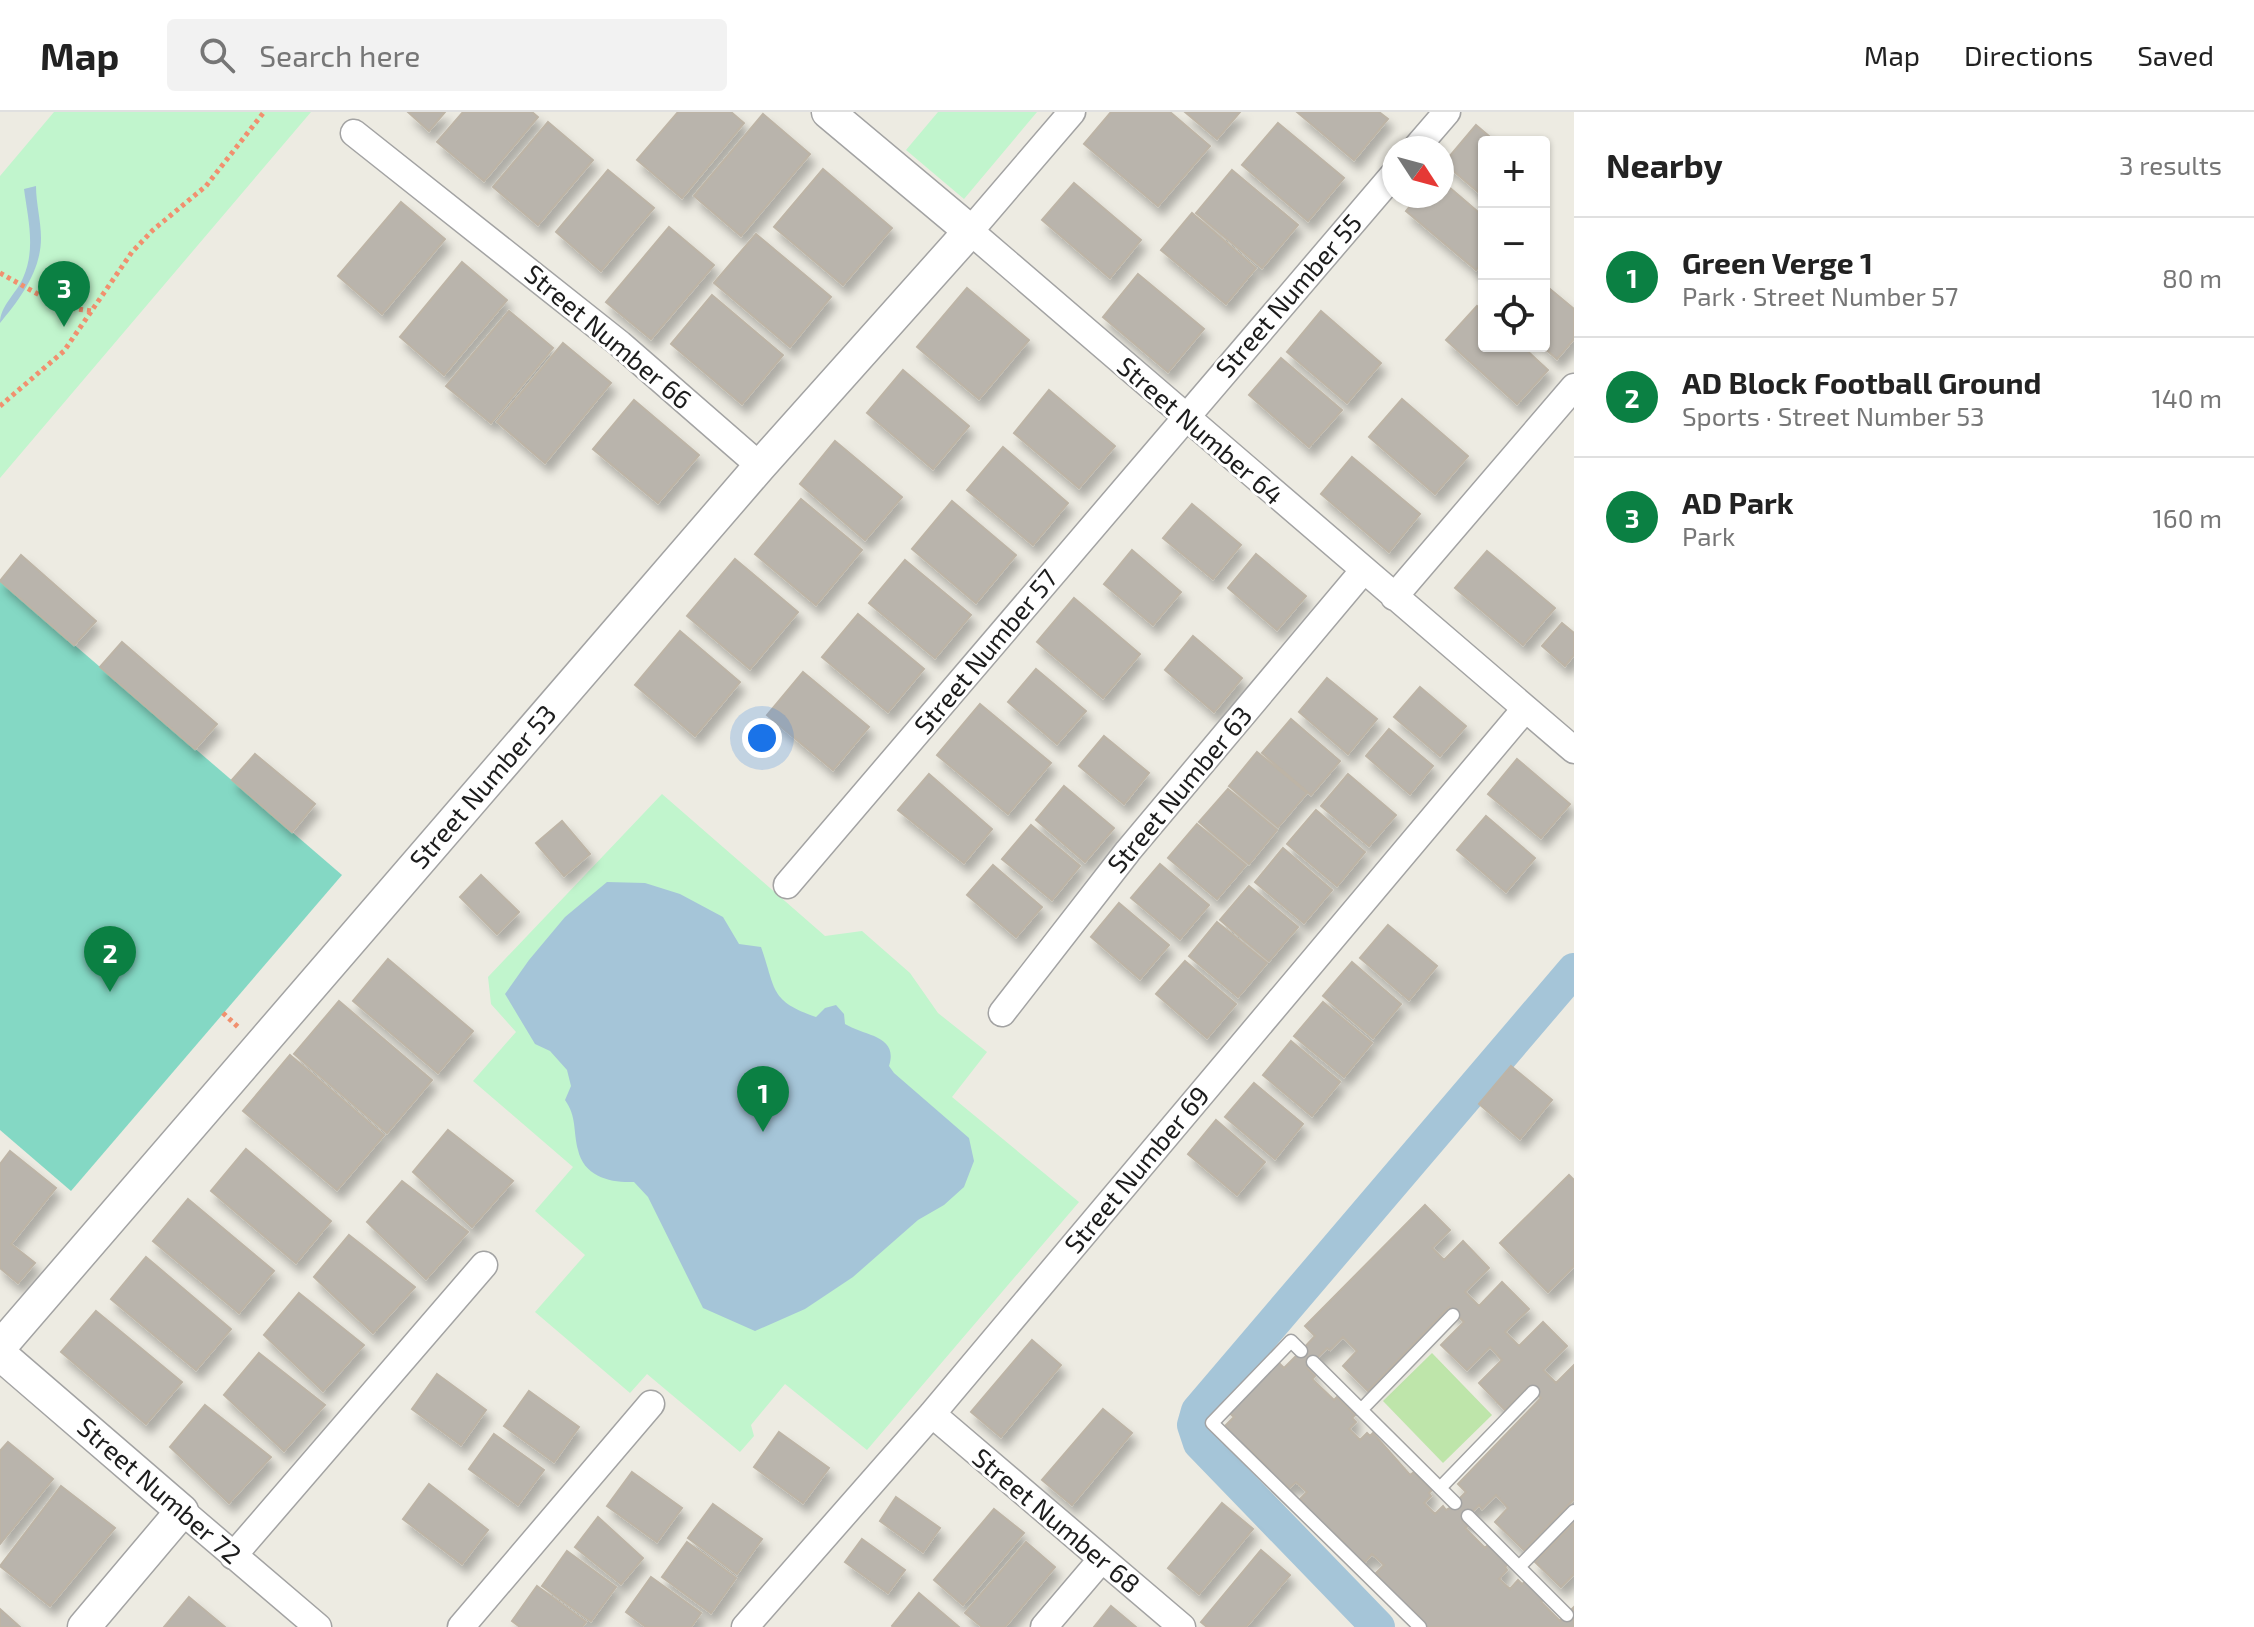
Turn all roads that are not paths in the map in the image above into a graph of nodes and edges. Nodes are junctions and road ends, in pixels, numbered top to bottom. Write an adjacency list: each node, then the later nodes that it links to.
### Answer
1 (828, 112): 7 (street, Street Number 64)
2 (1072, 112): 7 (street)
3 (1447, 112): 5 (street)
4 (354, 133): 10 (street, Street Number 66)
5 (1426, 136)
6 (1382, 188): 9 (street, Street Number 55)
7 (970, 231): 9 (street, Street Number 64); 10 (street, Street Number 53)
8 (1574, 387): 12 (street)
9 (1185, 418): 11 (street, Street Number 64); 15 (street, Street Number 57)
10 (760, 466): 19 (street, Street Number 53)
11 (1363, 571): 12 (street, Street Number 64); 16 (street, Street Number 63)
12 (1394, 597): 13 (street, Street Number 64)
13 (1525, 709): 14 (street, Street Number 64); 26 (street, Street Number 69)
14 (1574, 750)
15 (787, 885)
16 (1002, 1013)
17 (484, 1265): 32 (street)
18 (1453, 1315): 25 (lane)
19 (0, 1347)
20 (1301, 1351): 42 (lane)
21 (0, 1354): 29 (street, Street Number 72)
22 (1313, 1362): 25 (lane)
23 (1533, 1392): 27 (lane)
24 (651, 1404): 38 (street)
25 (1361, 1410): 27 (lane)
26 (932, 1414): 33 (street, Street Number 68); 39 (street, Street Number 69)
27 (1440, 1488): 28 (lane)
28 (1455, 1503)
29 (182, 1511): 32 (street, Street Number 72); 36 (street)
30 (1574, 1511): 34 (lane)
31 (1468, 1516): 34 (lane)
32 (233, 1556): 37 (street, Street Number 72)
33 (1101, 1560): 40 (street); 41 (street, Street Number 68)
34 (1519, 1567): 35 (lane)
35 (1567, 1615)
36 (84, 1627)
37 (318, 1627)
38 (461, 1627)
39 (745, 1627)
40 (1044, 1627)
41 (1182, 1627)
42 (1420, 1627)

